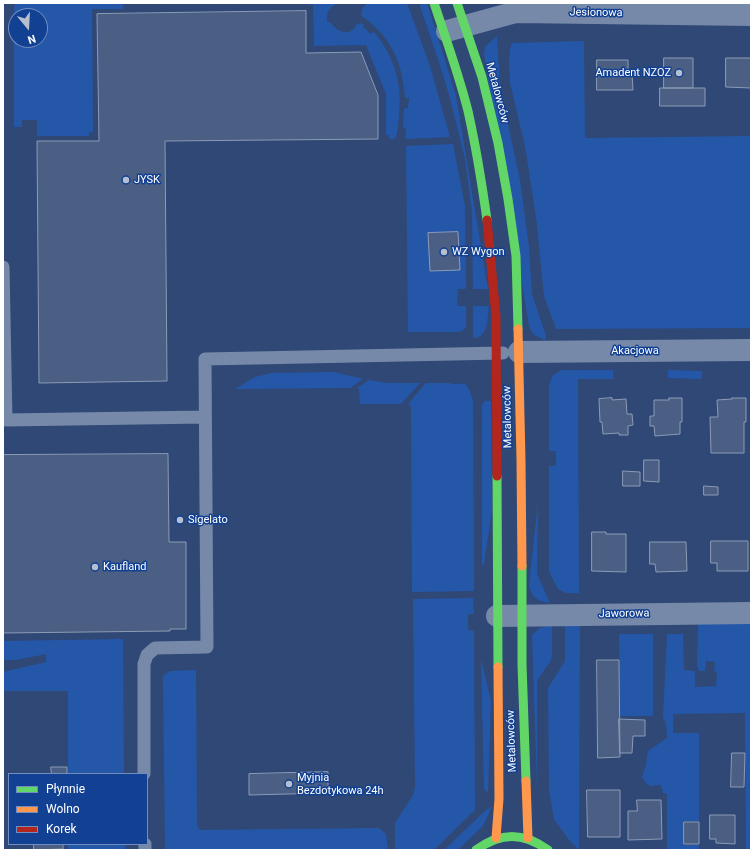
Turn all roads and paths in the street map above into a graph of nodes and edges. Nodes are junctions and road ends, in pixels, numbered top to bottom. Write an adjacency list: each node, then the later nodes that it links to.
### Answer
1 (434, 3): 7 (street, Metalowców)
2 (457, 3): 6 (street, Metalowców)
3 (516, 8): 4 (street, Jesionowa); 6 (street, Jesionowa)
4 (704, 9): 5 (street, Jesionowa)
5 (751, 15)
6 (465, 26): 7 (street, Jesionowa); 10 (street, Metalowców)
7 (444, 32): 11 (street, Metalowców)
8 (3, 267): 13 (lane)
9 (751, 350): 10 (street, Akacjowa)
10 (519, 352): 11 (lane); 15 (street, Metalowców)
11 (496, 353): 12 (lane); 16 (street, Metalowców)
12 (205, 417): 13 (lane); 17 (lane)
13 (4, 420)
14 (751, 613): 15 (street, Jaworowa)
15 (521, 615): 16 (street, Jaworowa); 19 (street, Metalowców)
16 (497, 616): 18 (street, Metalowców)
17 (144, 773)
18 (496, 838): 19 (street); 20 (street)
19 (528, 838): 21 (street)
20 (476, 850)
21 (548, 850)

